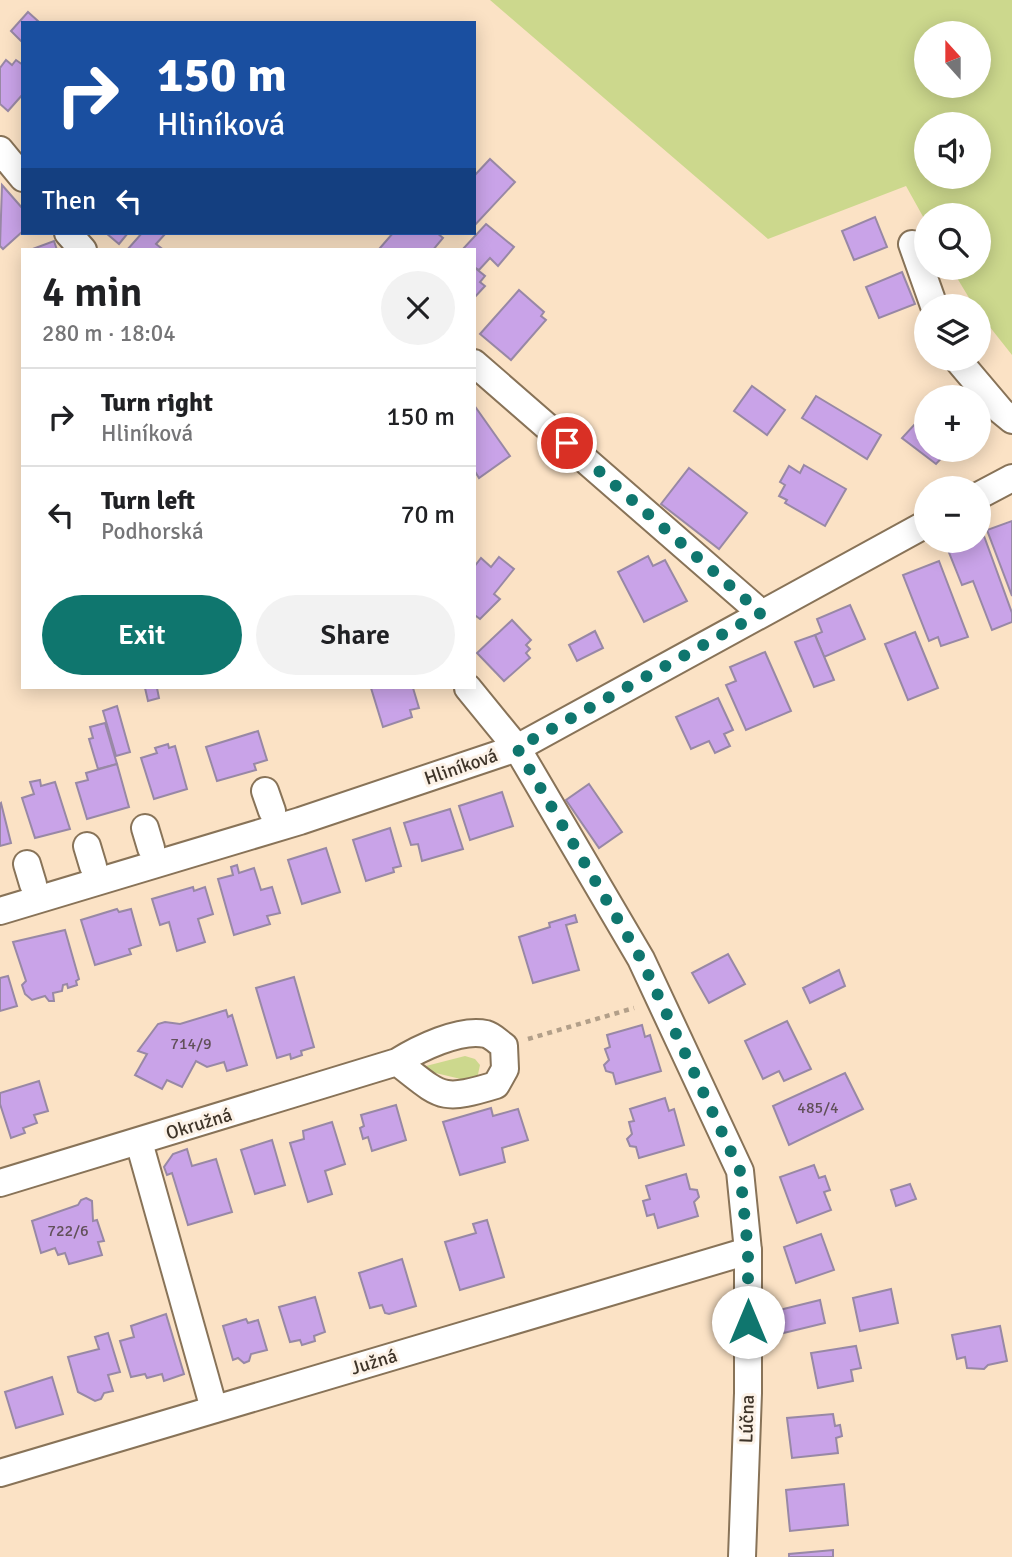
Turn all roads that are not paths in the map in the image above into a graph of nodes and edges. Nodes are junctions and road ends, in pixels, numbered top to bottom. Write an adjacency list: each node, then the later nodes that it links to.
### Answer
1 (0, 150): 2 (street)
2 (21, 176)
3 (912, 244): 4 (street)
4 (930, 294)
5 (476, 365): 11 (street)
6 (967, 371): 7 (street)
7 (1012, 420)
8 (1012, 478): 9 (street)
9 (991, 489)
10 (914, 530): 11 (street, Hliníková)
11 (761, 613): 13 (street, Hliníková)
12 (475, 696): 13 (street, Lúčna)
13 (517, 748): 14 (street, Hliníková); 18 (street, Lúčna)
14 (0, 911)
15 (397, 1062): 15 (street, Okružná); 16 (street, Okružná)
16 (139, 1142): 17 (street, Okružná); 19 (street)
17 (0, 1183)
18 (748, 1251): 19 (street, Južná); 21 (street, Lúčna)
19 (214, 1409): 20 (street, Južná)
20 (0, 1474)
21 (742, 1557)

